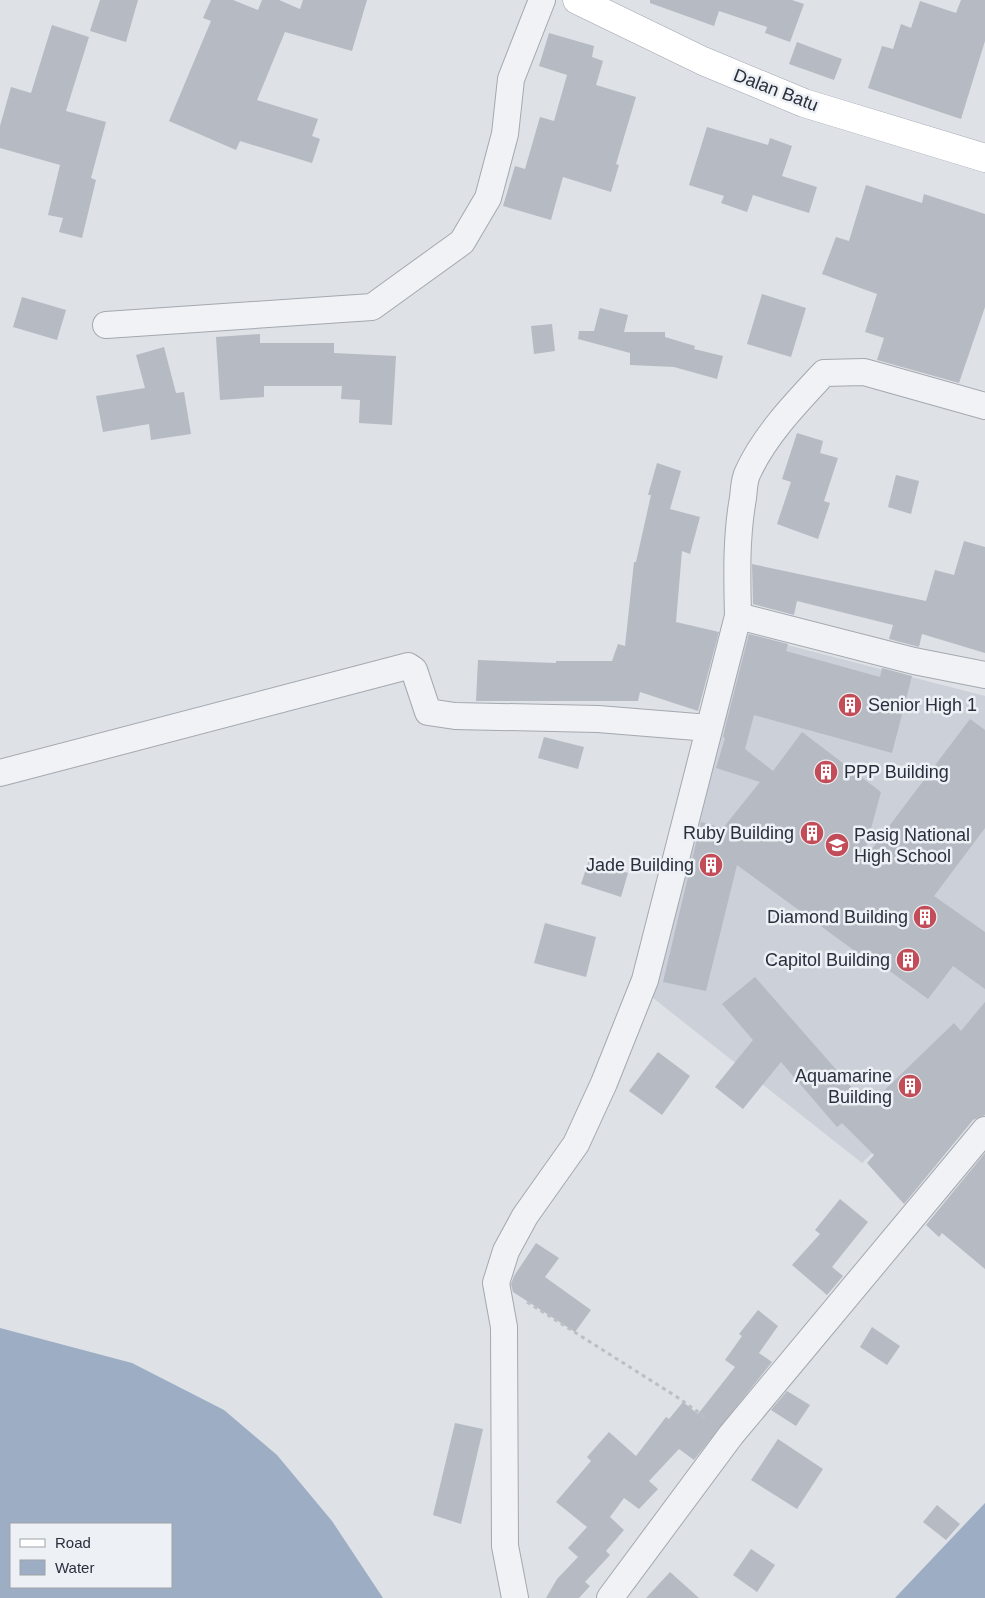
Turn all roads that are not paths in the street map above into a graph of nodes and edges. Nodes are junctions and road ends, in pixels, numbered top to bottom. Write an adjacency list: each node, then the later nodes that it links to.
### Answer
1 (542, 0): 4 (street)
2 (577, 0): 3 (main road, Dalan Batu)
3 (985, 158)
4 (106, 325)
5 (985, 406): 6 (street)
6 (738, 616): 7 (street); 8 (street)
7 (985, 675)
8 (709, 728): 9 (street); 11 (street)
9 (0, 773)
10 (985, 1130): 12 (street)
11 (515, 1598)
12 (610, 1598)

